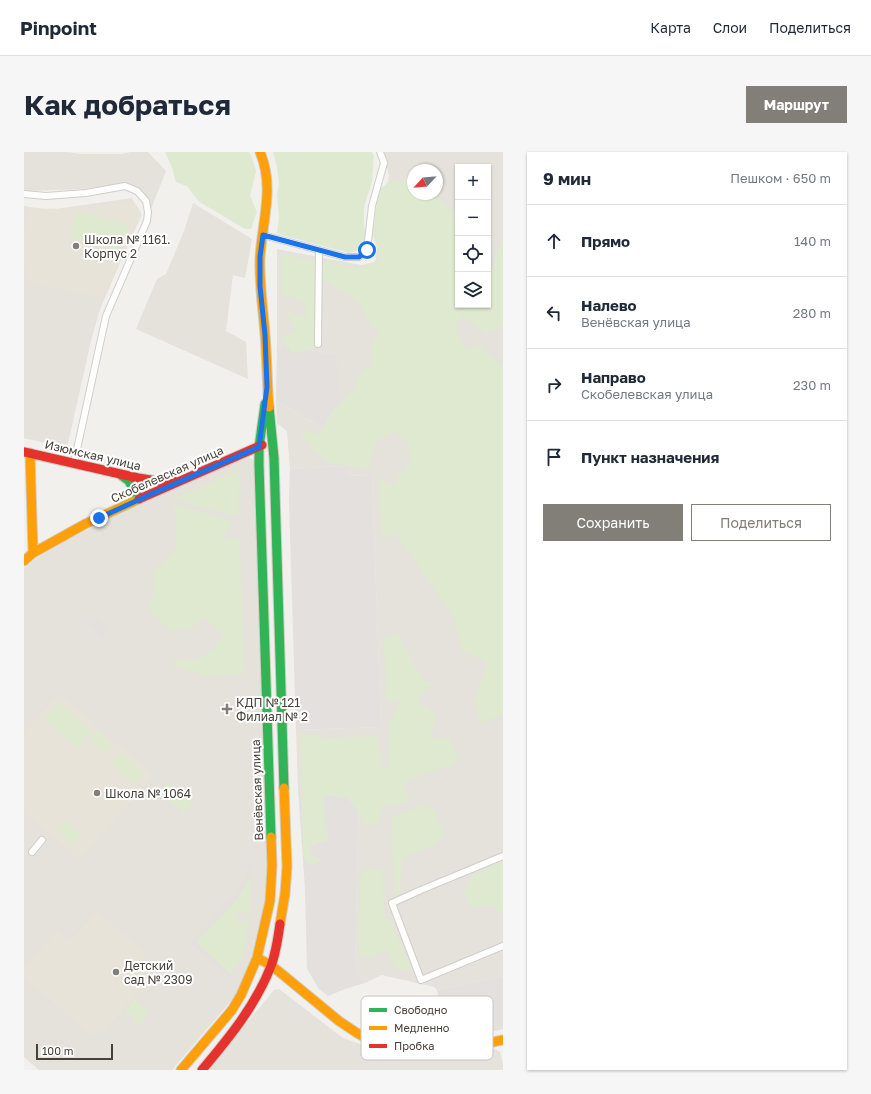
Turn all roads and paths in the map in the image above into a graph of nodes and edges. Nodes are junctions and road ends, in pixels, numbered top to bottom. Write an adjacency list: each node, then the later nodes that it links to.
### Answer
1 (260, 152): 4 (street, Венёвская улица)
2 (380, 152): 5 (street)
3 (24, 194): 13 (street)
4 (263, 235): 5 (street); 7 (street, Венёвская улица)
5 (319, 250): 6 (street)
6 (318, 344)
7 (267, 387): 8 (street, Венёвская улица); 9 (street, Венёвская улица)
8 (272, 436): 9 (street, Скобелевская улица); 12 (street, Венёвская улица)
9 (259, 447): 11 (street, Скобелевская улица); 12 (street); 14 (street, Венёвская улица)
10 (27, 453): 13 (street, Изюмская улица); 18 (street)
11 (241, 454): 14 (street); 16 (street, Скобелевская улица)
12 (274, 458): 21 (street, Венёвская улица)
13 (74, 463): 15 (street, Изюмская улица)
14 (259, 465): 20 (street, Венёвская улица)
15 (120, 474): 16 (street, Изюмская улица); 17 (street)
16 (182, 480): 17 (street, Скобелевская улица)
17 (139, 499): 18 (street, Скобелевская улица)
18 (33, 553): 19 (street, Скобелевская улица)
19 (24, 561)
20 (266, 688): 21 (street); 23 (street, Венёвская улица)
21 (281, 688): 22 (street, Венёвская улица)
22 (282, 728): 23 (street); 29 (street, Венёвская улица)
23 (267, 730): 28 (street, Венёвская улица)
24 (42, 840): 25 (street)
25 (32, 852)
26 (503, 856): 27 (street)
27 (503, 946)
28 (257, 958): 29 (street); 33 (street, Венёвская улица)
29 (271, 965): 30 (street); 34 (street, Венёвская улица)
30 (361, 1035)
31 (503, 1041): 32 (street)
32 (493, 1043)
33 (181, 1070)
34 (202, 1070)

